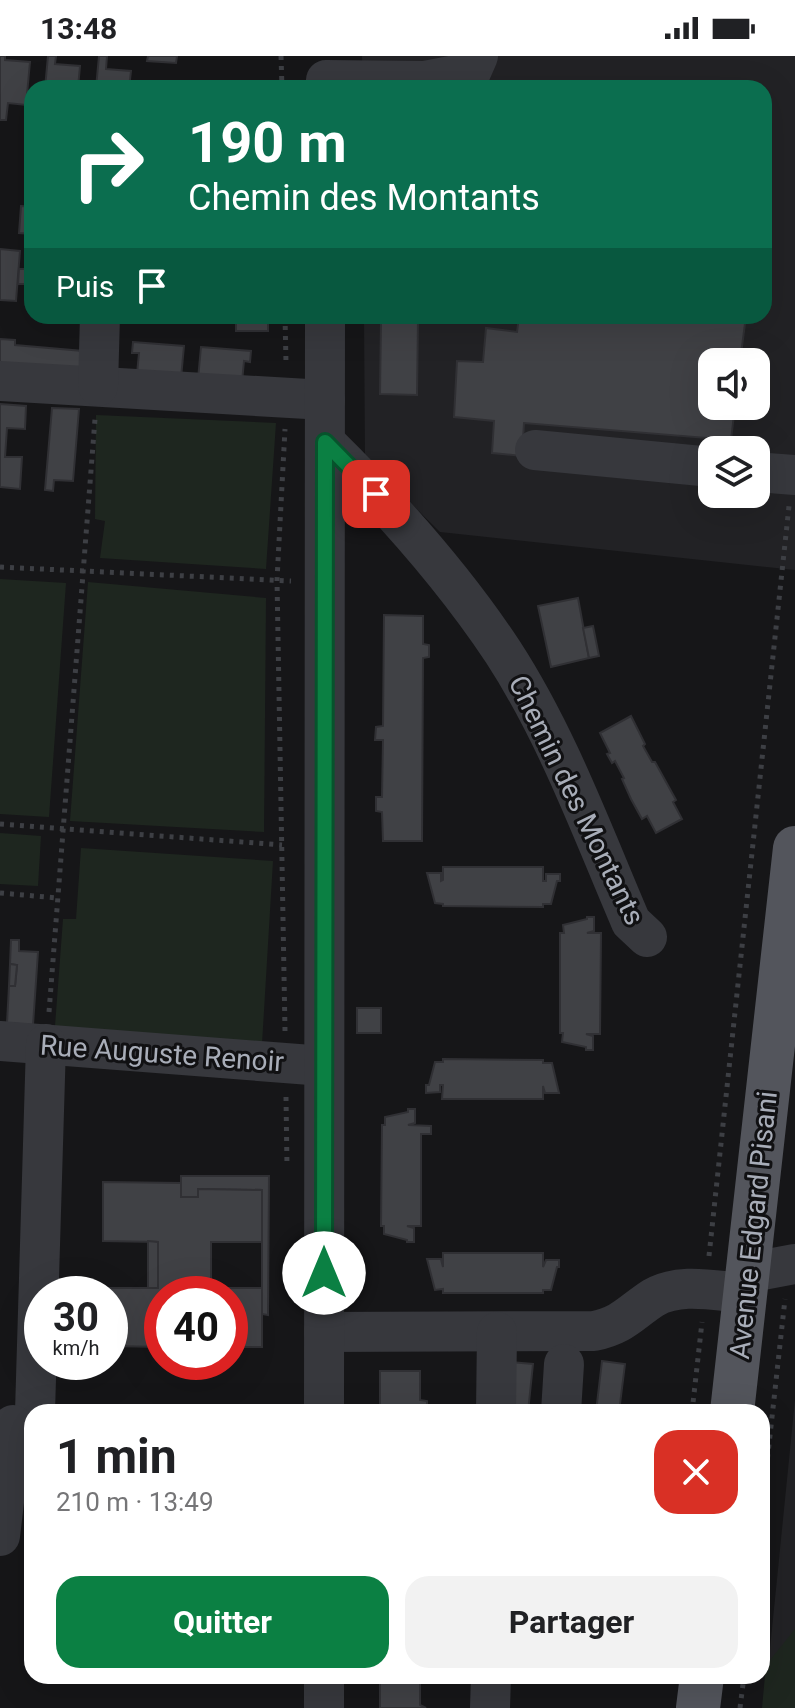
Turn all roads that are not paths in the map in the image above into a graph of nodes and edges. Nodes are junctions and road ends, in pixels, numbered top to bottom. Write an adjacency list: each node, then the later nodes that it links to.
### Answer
1 (478, 56): 2 (street)
2 (428, 69): 3 (street)
3 (326, 75)
4 (100, 324): 7 (street)
5 (323, 324): 8 (street)
6 (0, 381): 7 (street)
7 (98, 386): 8 (street)
8 (306, 399): 9 (street)
9 (325, 442): 13 (street, Chemin des Montants); 16 (street)
10 (535, 450): 11 (street)
11 (698, 466)
12 (795, 848): 17 (main road, Avenue Edgard Pisani)
13 (647, 937)
14 (0, 1041): 15 (street, Rue Auguste Renoir)
15 (46, 1044): 16 (street, Rue Auguste Renoir); 25 (street)
16 (305, 1064): 18 (street)
17 (756, 1277): 19 (street); 24 (main road, Avenue Edgard Pisani)
18 (324, 1332): 19 (street); 21 (street)
19 (497, 1332): 22 (street)
20 (564, 1364): 23 (street)
21 (324, 1404)
22 (496, 1404)
23 (562, 1404)
24 (733, 1404)
25 (20, 1422): 26 (street)
26 (0, 1536)
27 (324, 1684): 30 (street)
28 (491, 1684): 31 (street)
29 (701, 1684): 32 (main road)
30 (324, 1708)
31 (490, 1708)
32 (698, 1708)

